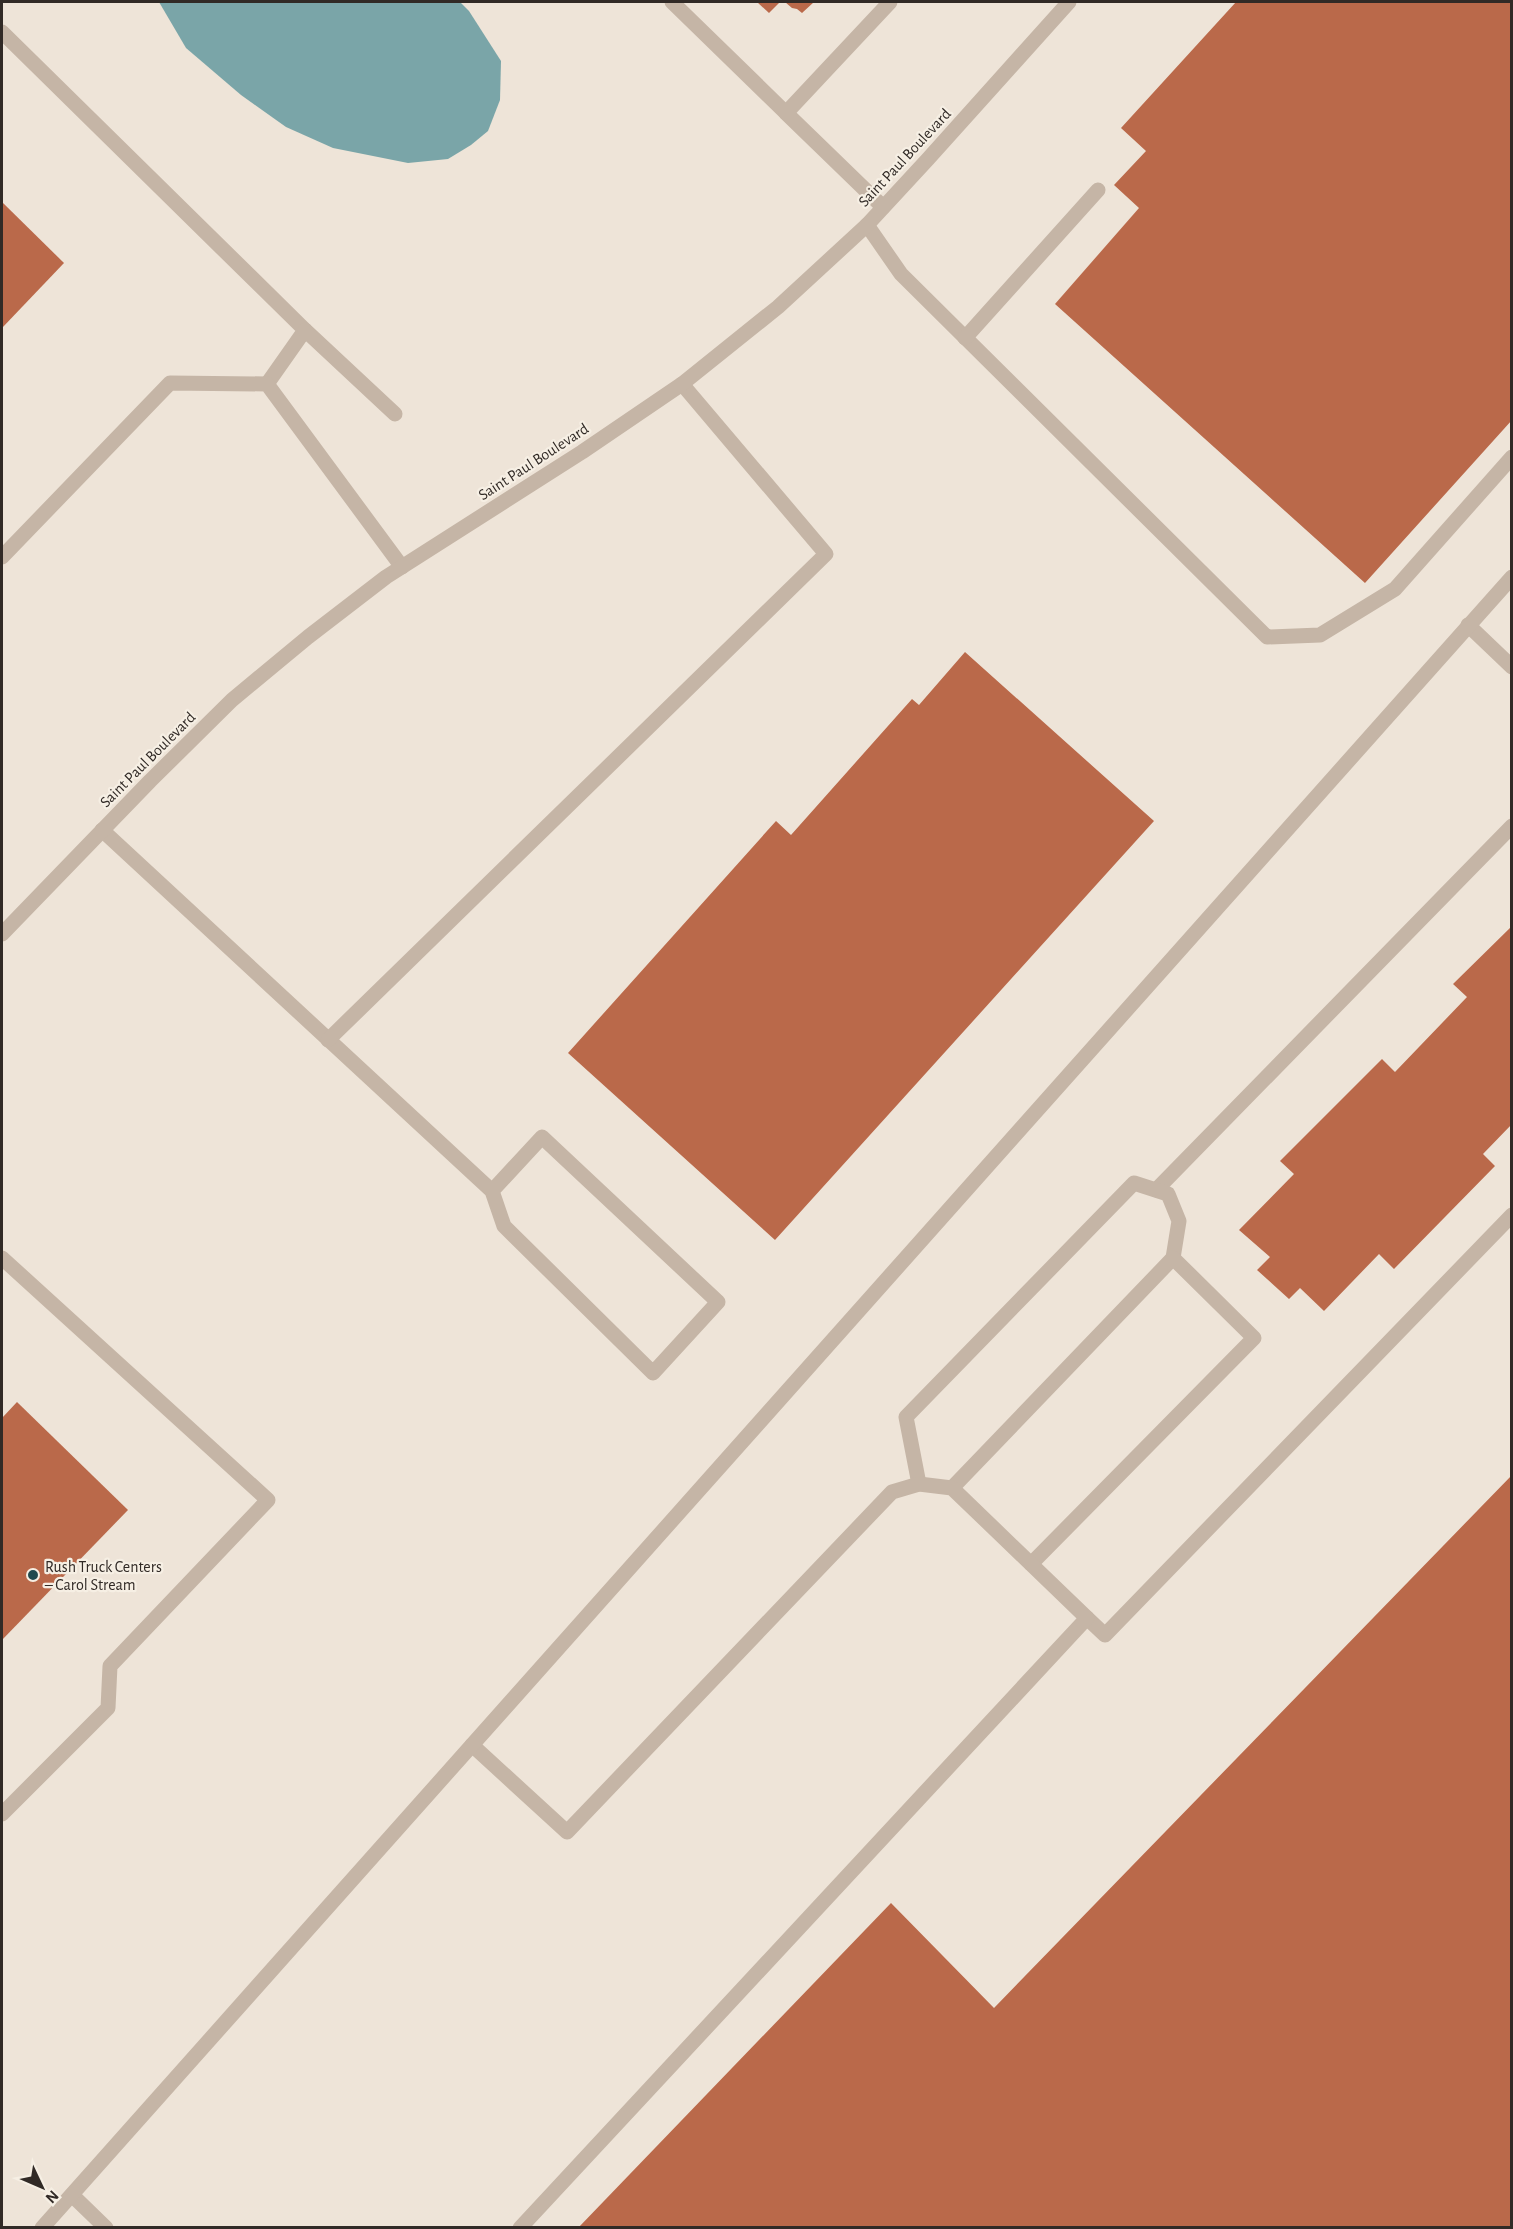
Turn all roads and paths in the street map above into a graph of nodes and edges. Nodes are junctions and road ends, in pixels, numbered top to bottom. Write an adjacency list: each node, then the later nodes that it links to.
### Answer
1 (672, 2): 5 (street)
2 (890, 2): 5 (street)
3 (1065, 3): 7 (street, Saint Paul Boulevard)
4 (2, 32): 9 (street)
5 (786, 113): 7 (street)
6 (1098, 190): 10 (street)
7 (883, 207): 8 (street, Saint Paul Boulevard)
8 (867, 225): 10 (street); 12 (street, Saint Paul Boulevard)
9 (305, 330): 11 (street); 13 (street)
10 (965, 338): 14 (street)
11 (267, 384): 15 (street); 16 (street)
12 (682, 384): 16 (street, Saint Paul Boulevard); 23 (street)
13 (395, 414)
14 (1512, 457)
15 (2, 557)
16 (402, 567): 21 (street, Saint Paul Boulevard)
17 (1512, 577): 18 (street)
18 (1468, 625): 19 (street); 33 (street)
19 (1512, 667)
20 (1512, 826): 24 (street)
21 (102, 830): 22 (street, Saint Paul Boulevard); 23 (street)
22 (2, 934)
23 (328, 1040): 25 (street)
24 (1156, 1190): 27 (street); 29 (street)
25 (492, 1191): 25 (street)
26 (1512, 1215): 32 (street)
27 (1173, 1258): 30 (street); 31 (street)
28 (3, 1265): 34 (street)
29 (919, 1484): 30 (street); 33 (street)
30 (952, 1488): 31 (street)
31 (1031, 1564): 32 (street)
32 (1087, 1618): 38 (street)
33 (472, 1745): 35 (street)
34 (2, 1814)
35 (72, 2195): 36 (street); 37 (street)
36 (42, 2228)
37 (106, 2228)
38 (520, 2228)

